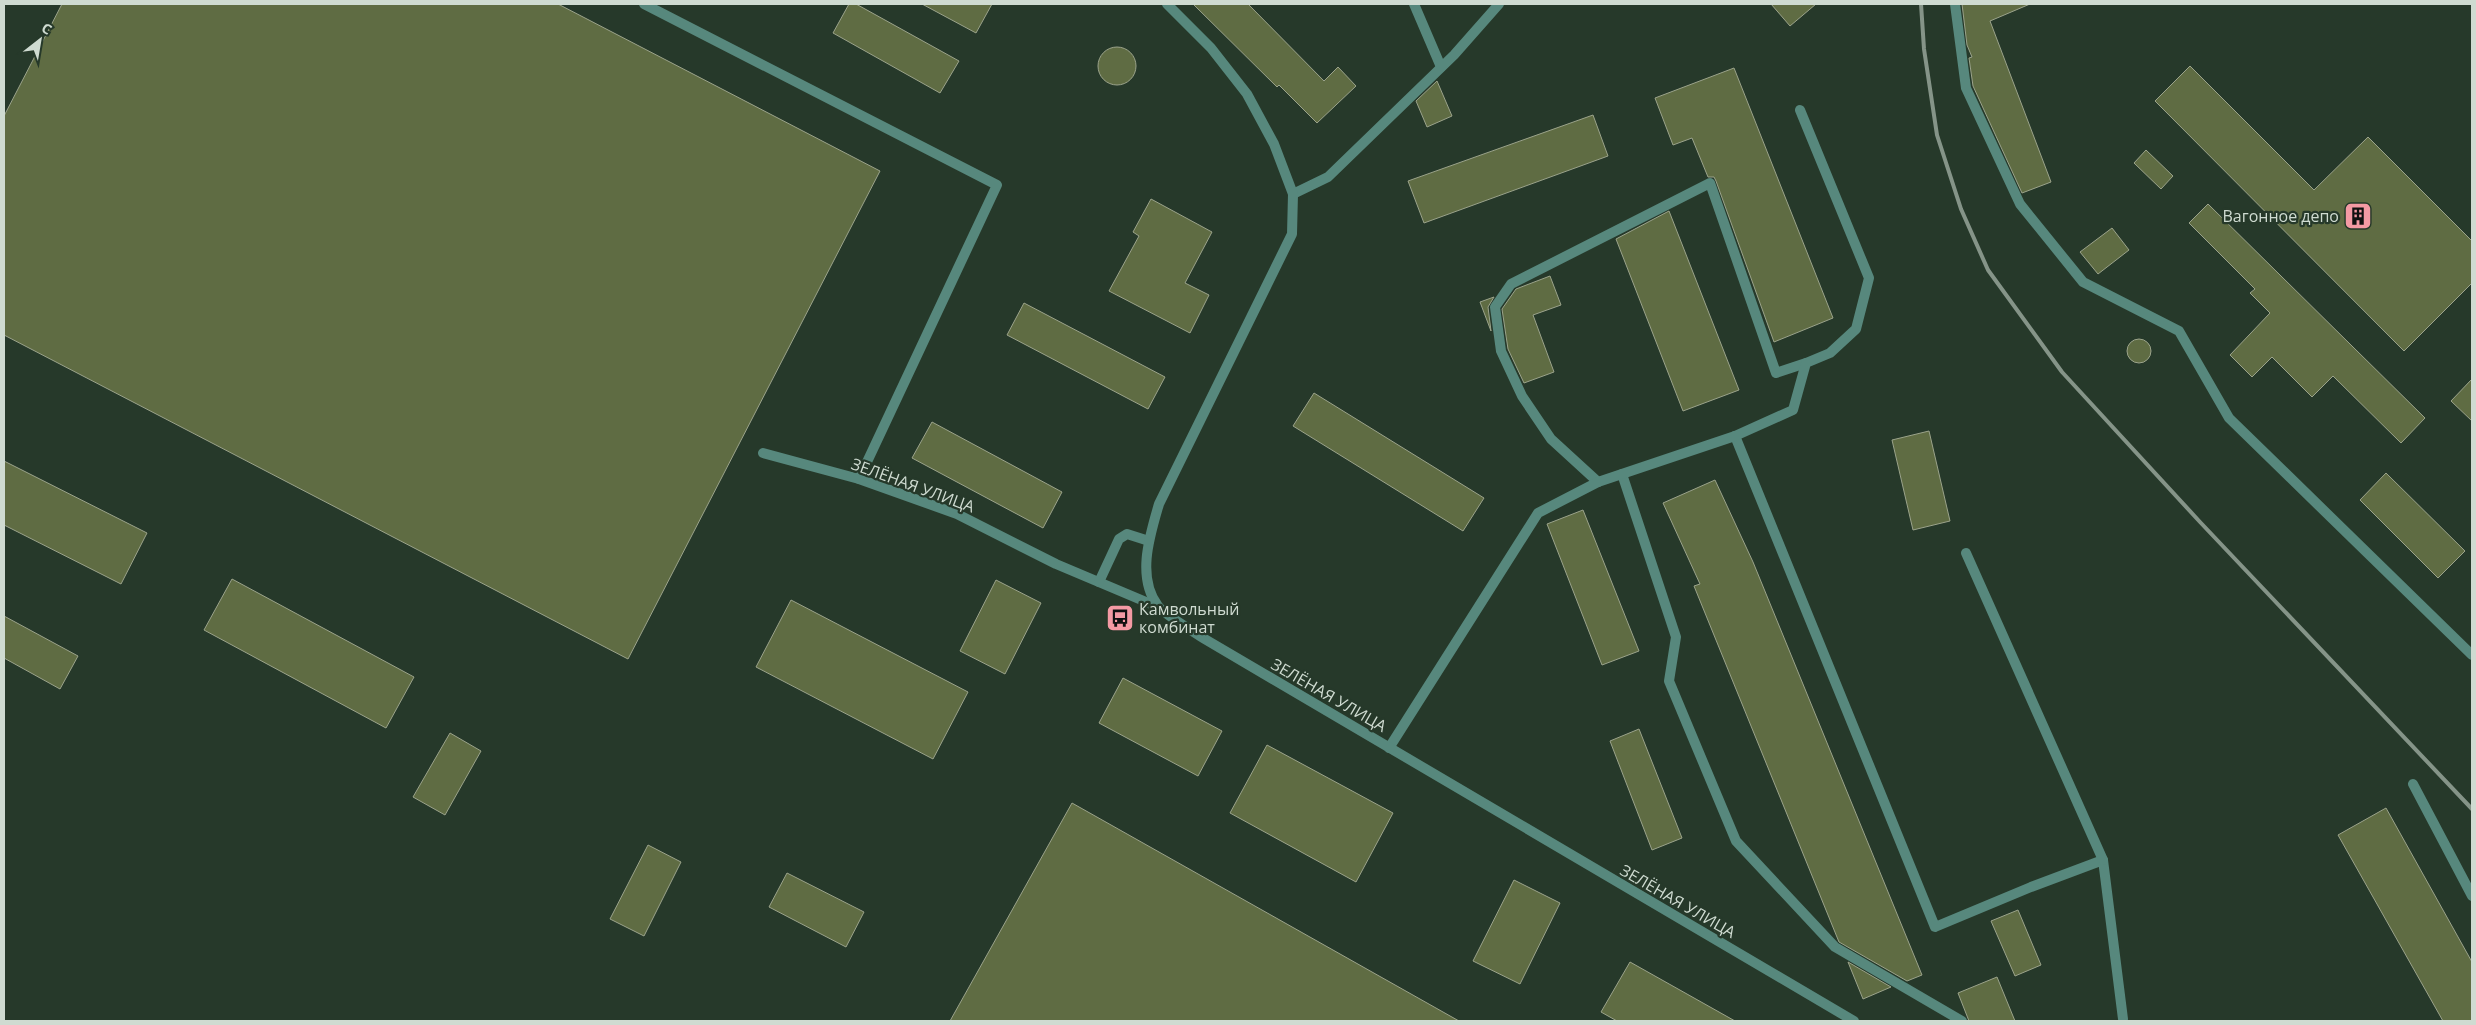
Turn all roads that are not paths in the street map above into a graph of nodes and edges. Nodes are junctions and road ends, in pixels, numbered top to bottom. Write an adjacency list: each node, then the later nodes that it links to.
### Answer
1 (644, 4): 13 (street)
2 (1167, 4): 8 (street)
3 (1414, 4): 6 (street)
4 (1499, 4): 6 (street)
5 (1955, 4): 19 (street)
6 (1441, 67): 8 (street)
7 (1800, 110): 9 (street)
8 (1293, 194): 15 (street)
9 (1806, 363): 10 (street); 14 (street)
10 (1735, 436): 12 (street); 22 (street)
11 (763, 453): 13 (street, ЗЕЛЁНАЯ УЛИЦА)
12 (1622, 474): 14 (street); 26 (street)
13 (858, 479): 17 (street, ЗЕЛЁНАЯ УЛИЦА)
14 (1598, 482): 20 (street)
15 (1149, 540): 17 (street); 18 (street)
16 (1966, 553): 22 (street)
17 (1099, 582): 18 (street, ЗЕЛЁНАЯ УЛИЦА)
18 (1158, 607): 20 (street, ЗЕЛЁНАЯ УЛИЦА)
19 (2472, 655)
20 (1389, 748): 25 (street, ЗЕЛЁНАЯ УЛИЦА)
21 (2413, 784): 23 (street)
22 (2103, 860): 24 (street)
23 (2472, 896)
24 (2123, 1019)
25 (1854, 1021)
26 (1962, 1021)

